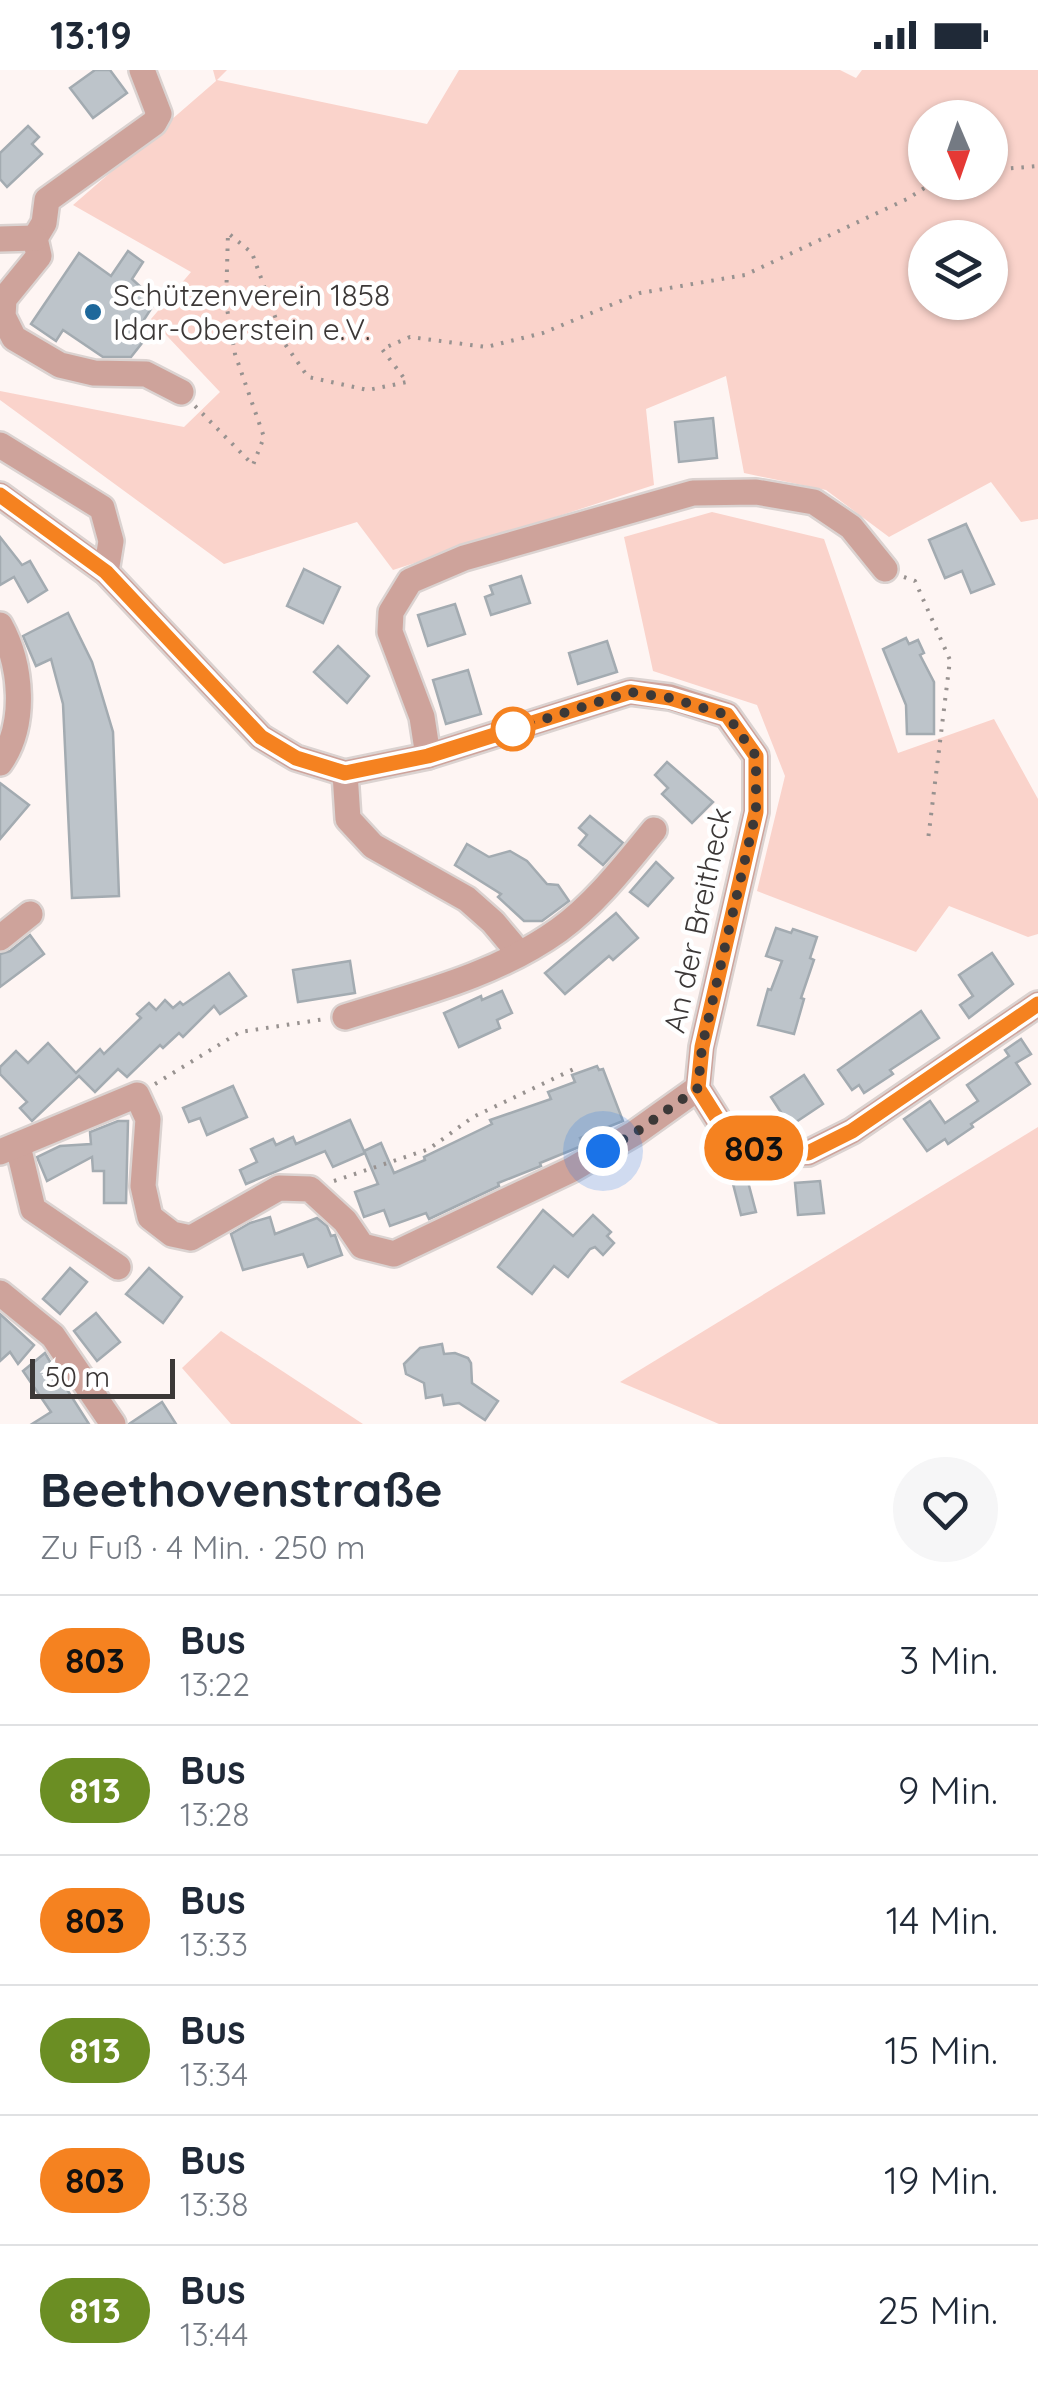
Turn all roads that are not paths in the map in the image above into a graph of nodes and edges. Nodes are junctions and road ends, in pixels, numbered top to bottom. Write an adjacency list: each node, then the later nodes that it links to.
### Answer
1 (142, 70): 2 (street)
2 (35, 238): 3 (street); 4 (street)
3 (0, 239)
4 (181, 392)
5 (0, 446): 8 (street)
6 (0, 494): 8 (street, An der Breitheck)
7 (885, 569): 10 (street)
8 (106, 572): 12 (street, An der Breitheck)
9 (0, 625): 11 (street)
10 (428, 756): 12 (street, An der Breitheck); 19 (street, An der Breitheck)
11 (0, 764)
12 (345, 773): 16 (street)
13 (654, 830): 16 (street)
14 (30, 914): 15 (street)
15 (0, 938)
16 (518, 953): 18 (street)
17 (1038, 1004): 19 (street)
18 (345, 1016)
19 (698, 1088): 20 (street)
20 (9, 1149): 21 (street)
21 (118, 1267)
22 (0, 1293): 23 (street)
23 (113, 1424)

